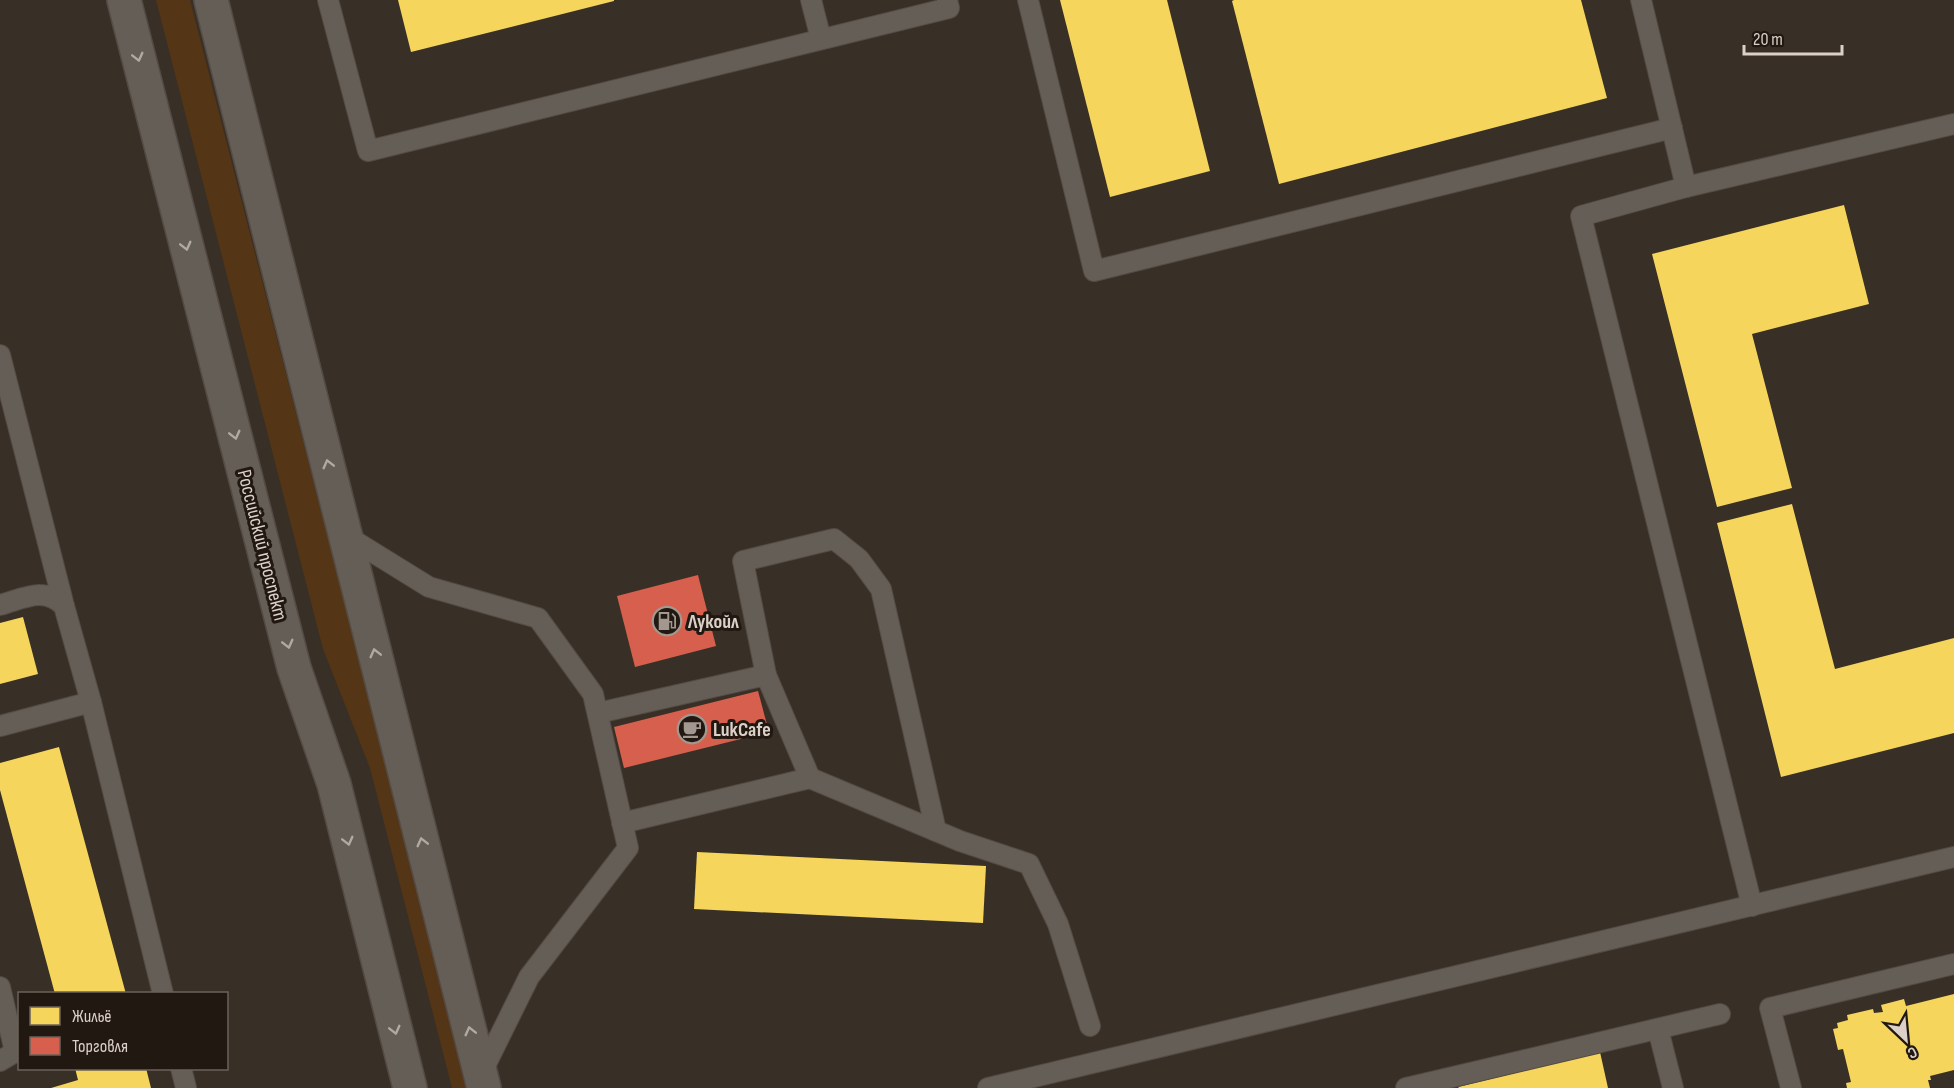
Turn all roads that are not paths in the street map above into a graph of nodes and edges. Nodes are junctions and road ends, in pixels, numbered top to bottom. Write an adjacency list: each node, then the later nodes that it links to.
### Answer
1 (124, 0): 36 (main road, Российский проспект, one-way to 36)
2 (211, 0): 13 (main road, one-way to 2)
3 (328, 0): 8 (lane)
4 (812, 0): 8 (lane)
5 (947, 0): 8 (lane)
6 (1028, 0): 10 (lane)
7 (1641, 0): 10 (lane)
8 (821, 39)
9 (1954, 124): 11 (lane)
10 (1672, 128): 11 (lane)
11 (1686, 187): 24 (lane)
12 (0, 355): 15 (lane)
13 (345, 535): 18 (lane); 34 (main road, one-way to 13)
14 (0, 605): 15 (lane)
15 (64, 606): 17 (lane)
16 (766, 675): 18 (lane); 20 (lane); 22 (lane)
17 (91, 702): 19 (lane); 27 (lane)
18 (598, 713): 21 (lane)
19 (0, 726)
20 (810, 778): 21 (lane); 22 (lane)
21 (622, 823): 34 (lane)
22 (936, 831): 29 (lane)
23 (1954, 857): 24 (lane)
24 (1752, 906): 33 (lane)
25 (1954, 964): 40 (lane)
26 (0, 987): 31 (lane)
27 (163, 992)
28 (1720, 1014): 30 (lane)
29 (1089, 1026)
30 (1658, 1029): 38 (lane); 39 (lane)
31 (0, 1060)
32 (182, 1070): 35 (lane)
33 (1061, 1079): 37 (lane)
34 (482, 1081)
35 (186, 1088)
36 (410, 1088)
37 (988, 1088)
38 (1406, 1088)
39 (1673, 1088)
40 (1791, 1088)

